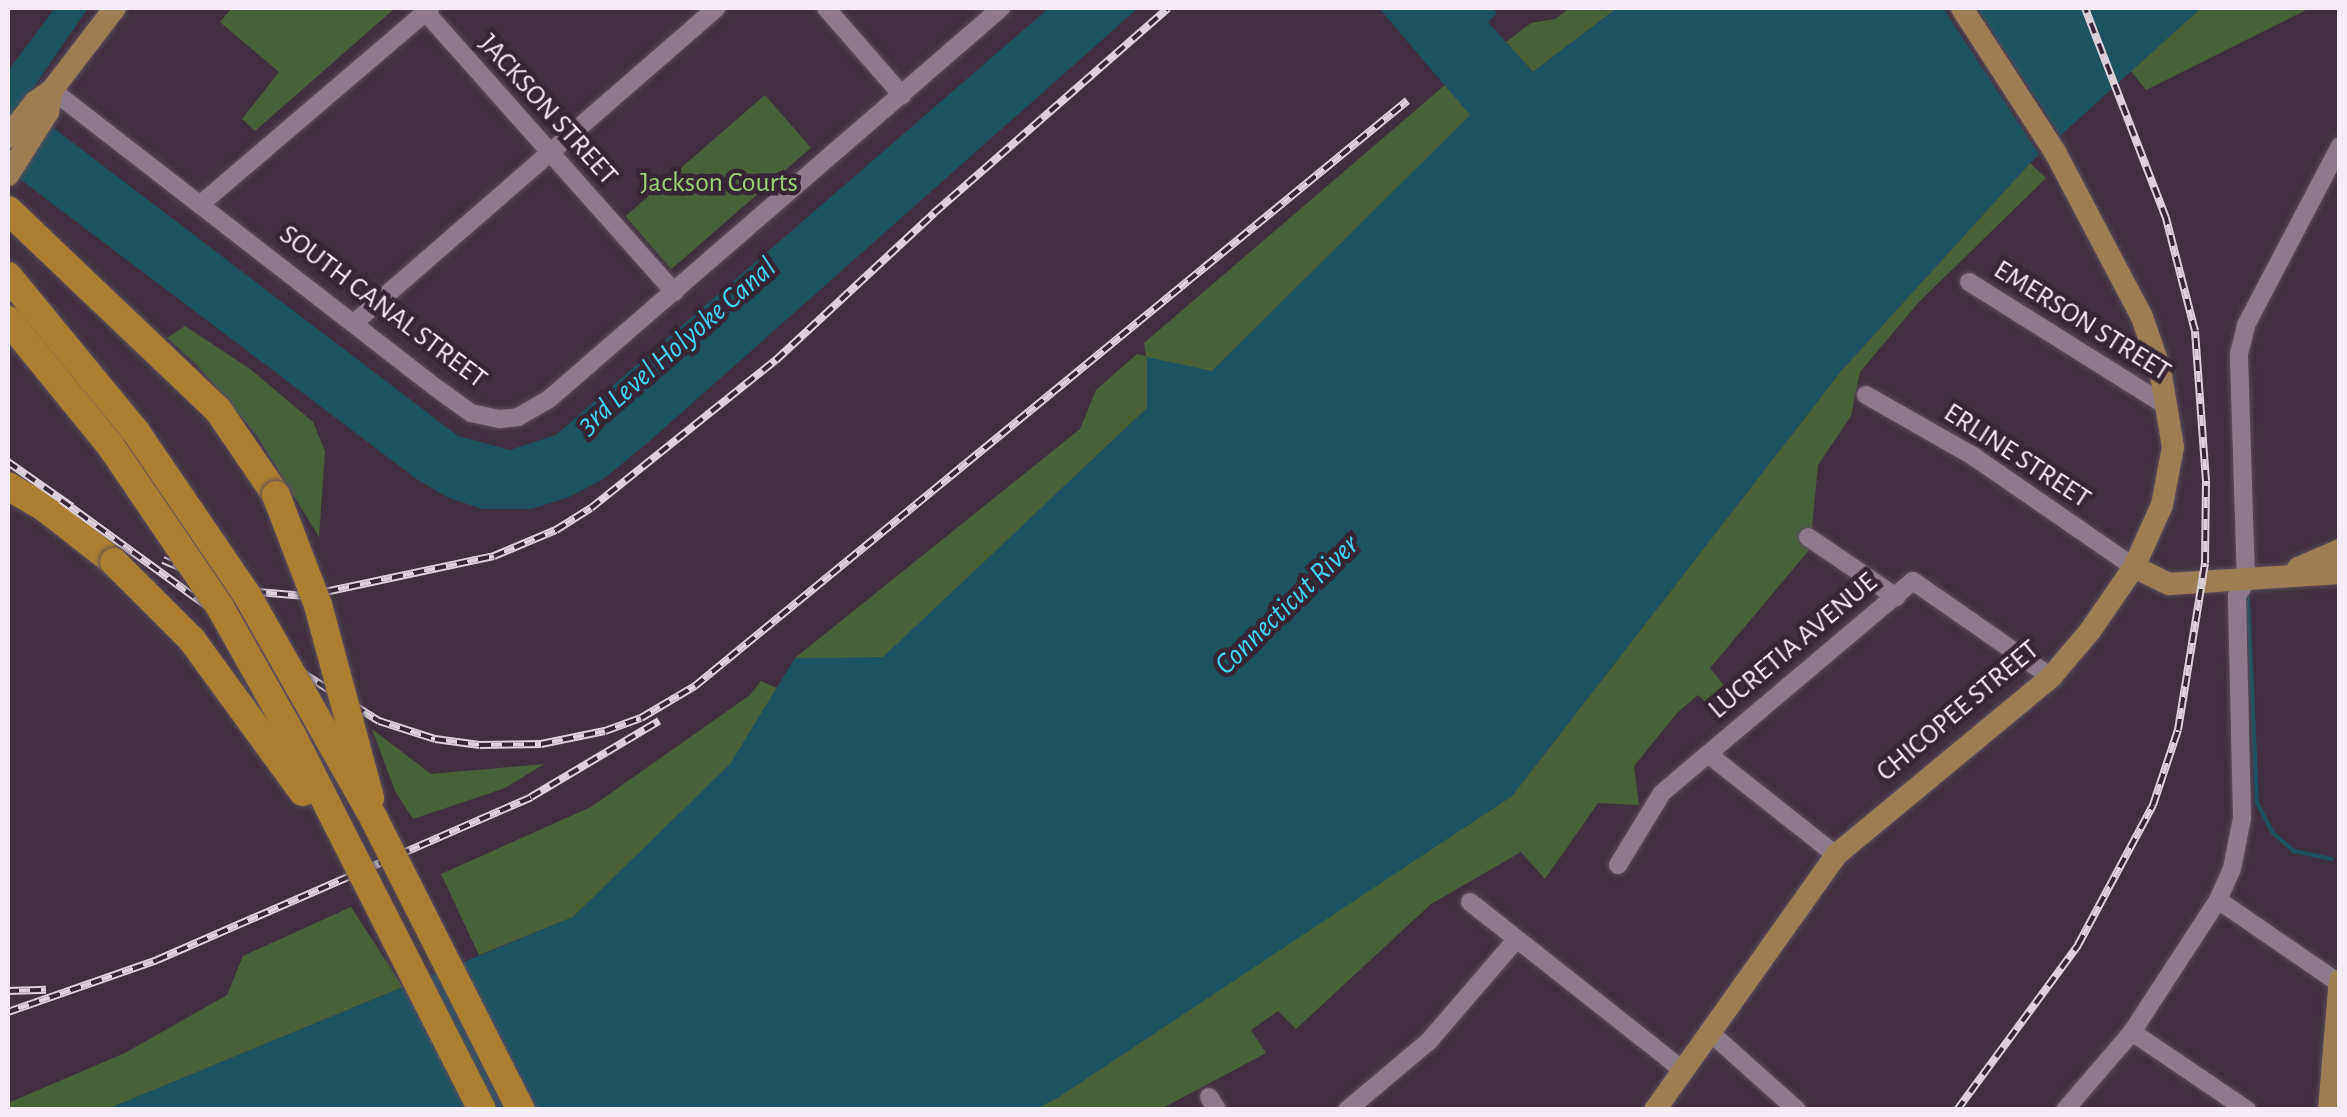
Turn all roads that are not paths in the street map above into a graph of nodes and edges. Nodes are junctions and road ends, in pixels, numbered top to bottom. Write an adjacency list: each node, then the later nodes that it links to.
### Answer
1 (115, 8): 8 (main road)
2 (716, 8): 11 (street)
3 (826, 8): 7 (street)
4 (1001, 8): 7 (street, SOUTH CANAL STREET)
5 (1962, 8): 21 (main road, CHICOPEE STREET)
6 (426, 9): 11 (street, JACKSON STREET); 13 (street)
7 (902, 95): 17 (street, SOUTH CANAL STREET)
8 (45, 102): 9 (main road); 12 (main road); 13 (street, SOUTH CANAL STREET)
9 (8, 137)
10 (2340, 146): 27 (street)
11 (551, 155): 17 (street, JACKSON STREET); 19 (street)
12 (8, 175)
13 (202, 203): 19 (street, SOUTH CANAL STREET)
14 (8, 210): 31 (highway, bridge)
15 (8, 276): 31 (highway, bridge)
16 (1969, 282): 21 (street, EMERSON STREET)
17 (674, 292): 19 (street, SOUTH CANAL STREET)
18 (8, 320): 36 (highway, bridge)
19 (354, 323)
20 (1866, 394): 25 (street, ERLINE STREET)
21 (2166, 406): 25 (main road, CHICOPEE STREET)
22 (8, 486): 36 (highway, bridge)
23 (1808, 537): 28 (street)
24 (2340, 550): 27 (main road)
25 (2134, 568): 27 (main road); 29 (main road, CHICOPEE STREET)
26 (2340, 574): 27 (main road)
27 (2256, 580): 34 (street)
28 (1896, 597): 29 (street, LUCRETIA AVENUE); 30 (street, LUCRETIA AVENUE)
29 (2051, 677): 32 (main road, CHICOPEE STREET)
30 (1708, 754): 32 (street); 33 (street, LUCRETIA AVENUE)
31 (374, 819): 43 (highway, bridge)
32 (1836, 855): 40 (main road, CHICOPEE STREET)
33 (1618, 865)
34 (2218, 900): 38 (street); 39 (street)
35 (1470, 902): 37 (street)
36 (385, 919): 42 (highway, bridge)
37 (1514, 941): 41 (street); 44 (street)
38 (2339, 983): 49 (main road)
39 (2132, 1032): 47 (street); 48 (street)
40 (1712, 1034): 41 (main road, CHICOPEE STREET); 46 (street)
41 (1684, 1071): 45 (main road, CHICOPEE STREET)
42 (482, 1110)
43 (521, 1110)
44 (1348, 1110)
45 (1655, 1110)
46 (1797, 1110)
47 (2064, 1110)
48 (2247, 1110)
49 (2329, 1110)

